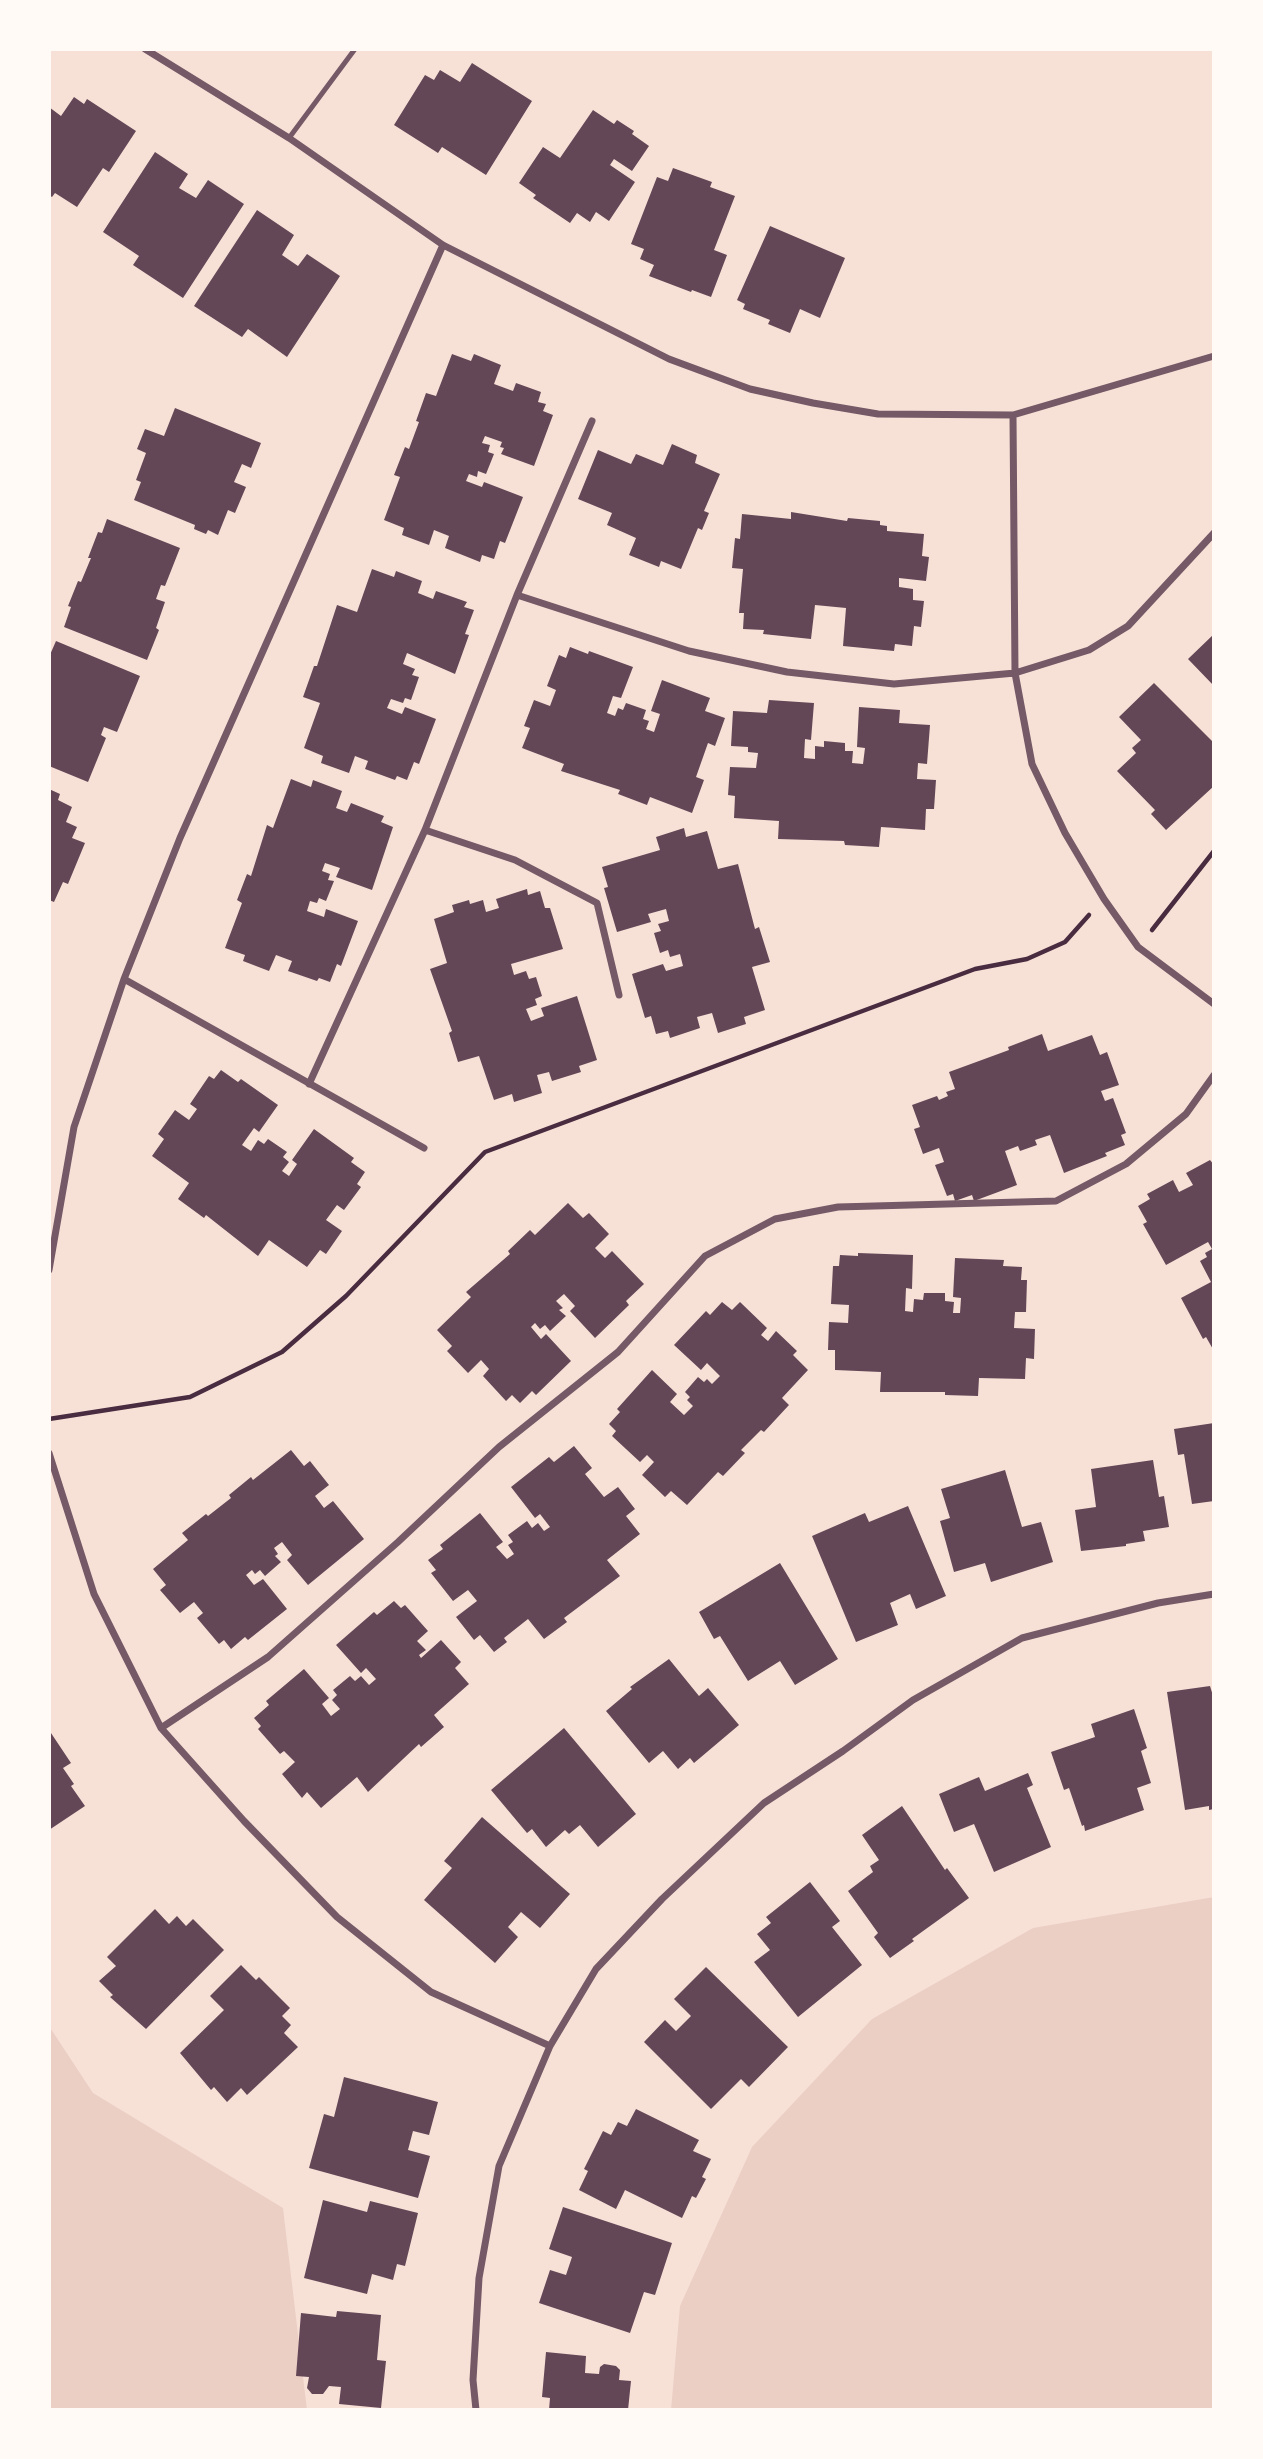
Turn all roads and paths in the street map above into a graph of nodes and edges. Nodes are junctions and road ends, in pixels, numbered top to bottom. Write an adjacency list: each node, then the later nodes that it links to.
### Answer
1 (145, 49): 3 (street)
2 (355, 49): 3 (lane)
3 (289, 138): 4 (street)
4 (443, 244): 6 (street); 15 (street)
5 (1214, 356): 6 (street)
6 (1013, 415): 10 (street)
7 (592, 421): 9 (street)
8 (1214, 533): 10 (street)
9 (517, 595): 10 (street); 11 (street)
10 (1014, 673): 13 (street)
11 (425, 830): 16 (street); 19 (street)
12 (1214, 851): 14 (path)
13 (1104, 899): 14 (street); 22 (path)
14 (1138, 947): 17 (street)
15 (124, 979): 19 (street); 21 (street)
16 (619, 995)
17 (1214, 1004)
18 (1214, 1075): 25 (street)
19 (309, 1084): 20 (street)
20 (424, 1148)
21 (49, 1270)
22 (49, 1419)
23 (49, 1453): 25 (street)
24 (1214, 1594): 26 (street)
25 (161, 1728): 26 (street)
26 (550, 2046): 27 (street)
27 (475, 2410)

